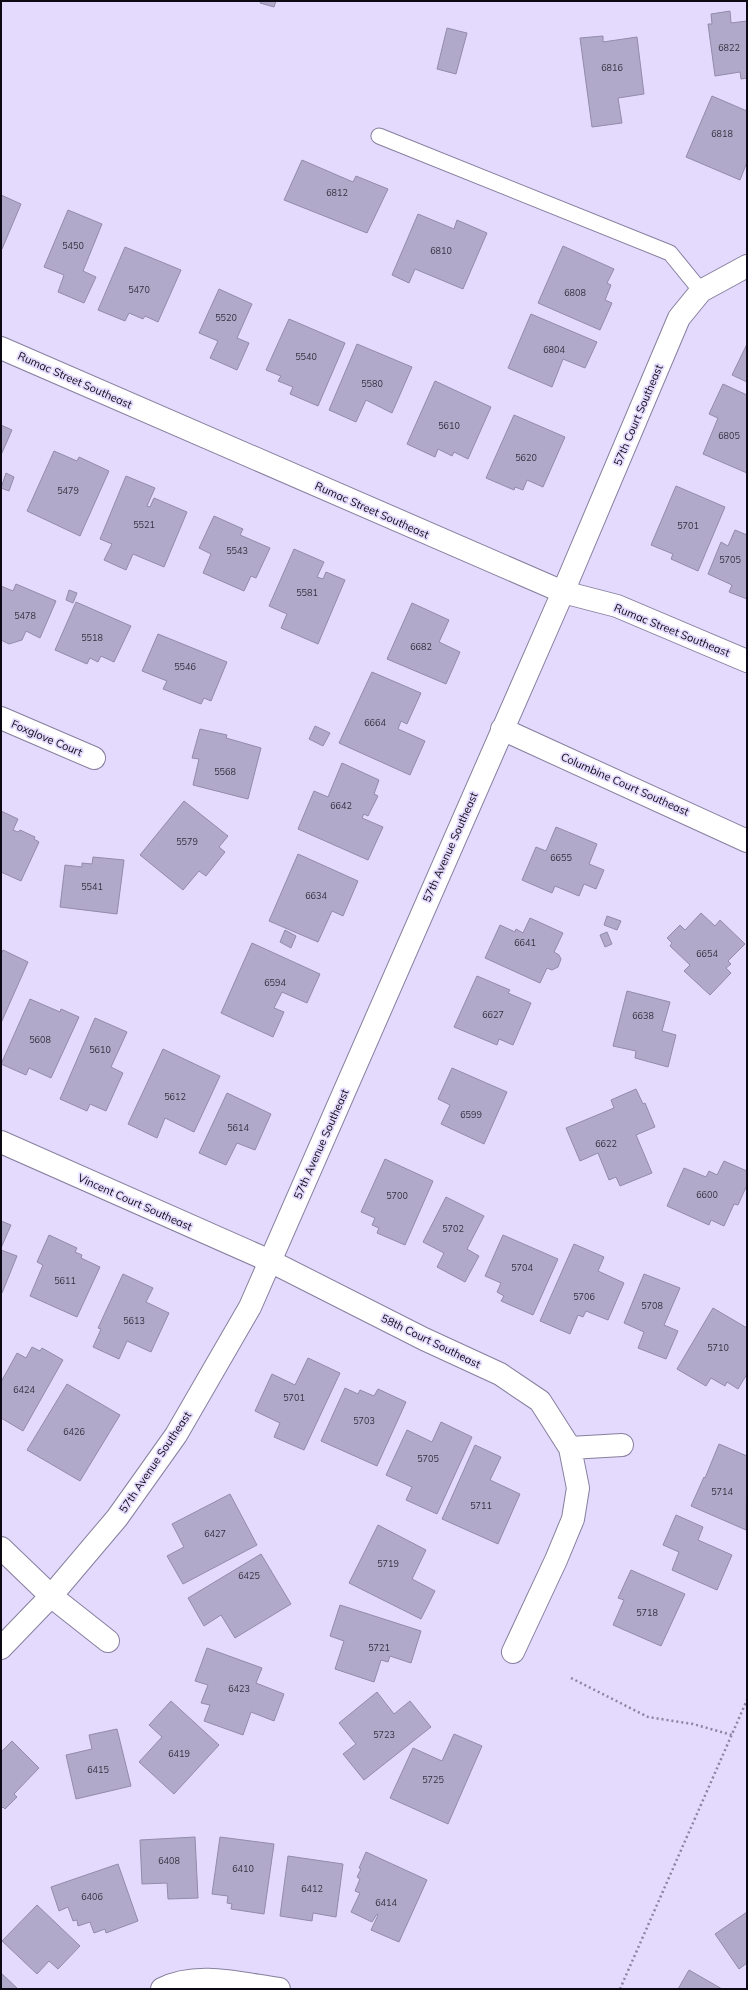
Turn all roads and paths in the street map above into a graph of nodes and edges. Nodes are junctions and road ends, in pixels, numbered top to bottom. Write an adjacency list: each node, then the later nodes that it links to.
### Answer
1 (379, 136): 3 (lane)
2 (747, 266): 3 (street, 57th Court Southeast)
3 (701, 291): 5 (street, 57th Court Southeast)
4 (1, 348): 5 (street, Rumac Street Southeast)
5 (563, 592): 6 (street, Rumac Street Southeast); 8 (street, 57th Avenue Southeast)
6 (747, 661)
7 (1, 718): 9 (street, Foxglove Court)
8 (502, 729): 10 (street, Columbine Court Southeast); 12 (street, 57th Avenue Southeast)
9 (94, 758)
10 (747, 841)
11 (1, 1142): 12 (street, Vincent Court Southeast)
12 (270, 1262): 14 (street, 58th Court Southeast); 16 (street, 57th Avenue Southeast)
13 (622, 1445): 14 (street)
14 (570, 1448): 19 (street, 58th Court Southeast)
15 (1, 1548): 16 (street)
16 (51, 1596): 17 (street); 18 (street, 57th Avenue Southeast)
17 (108, 1641)
18 (1, 1648)
19 (513, 1652)
20 (571, 1678): 22 (path)
21 (747, 1700): 22 (path)
22 (732, 1735): 25 (path)
23 (162, 1989): 24 (street)
24 (279, 1989)
25 (620, 1989)

